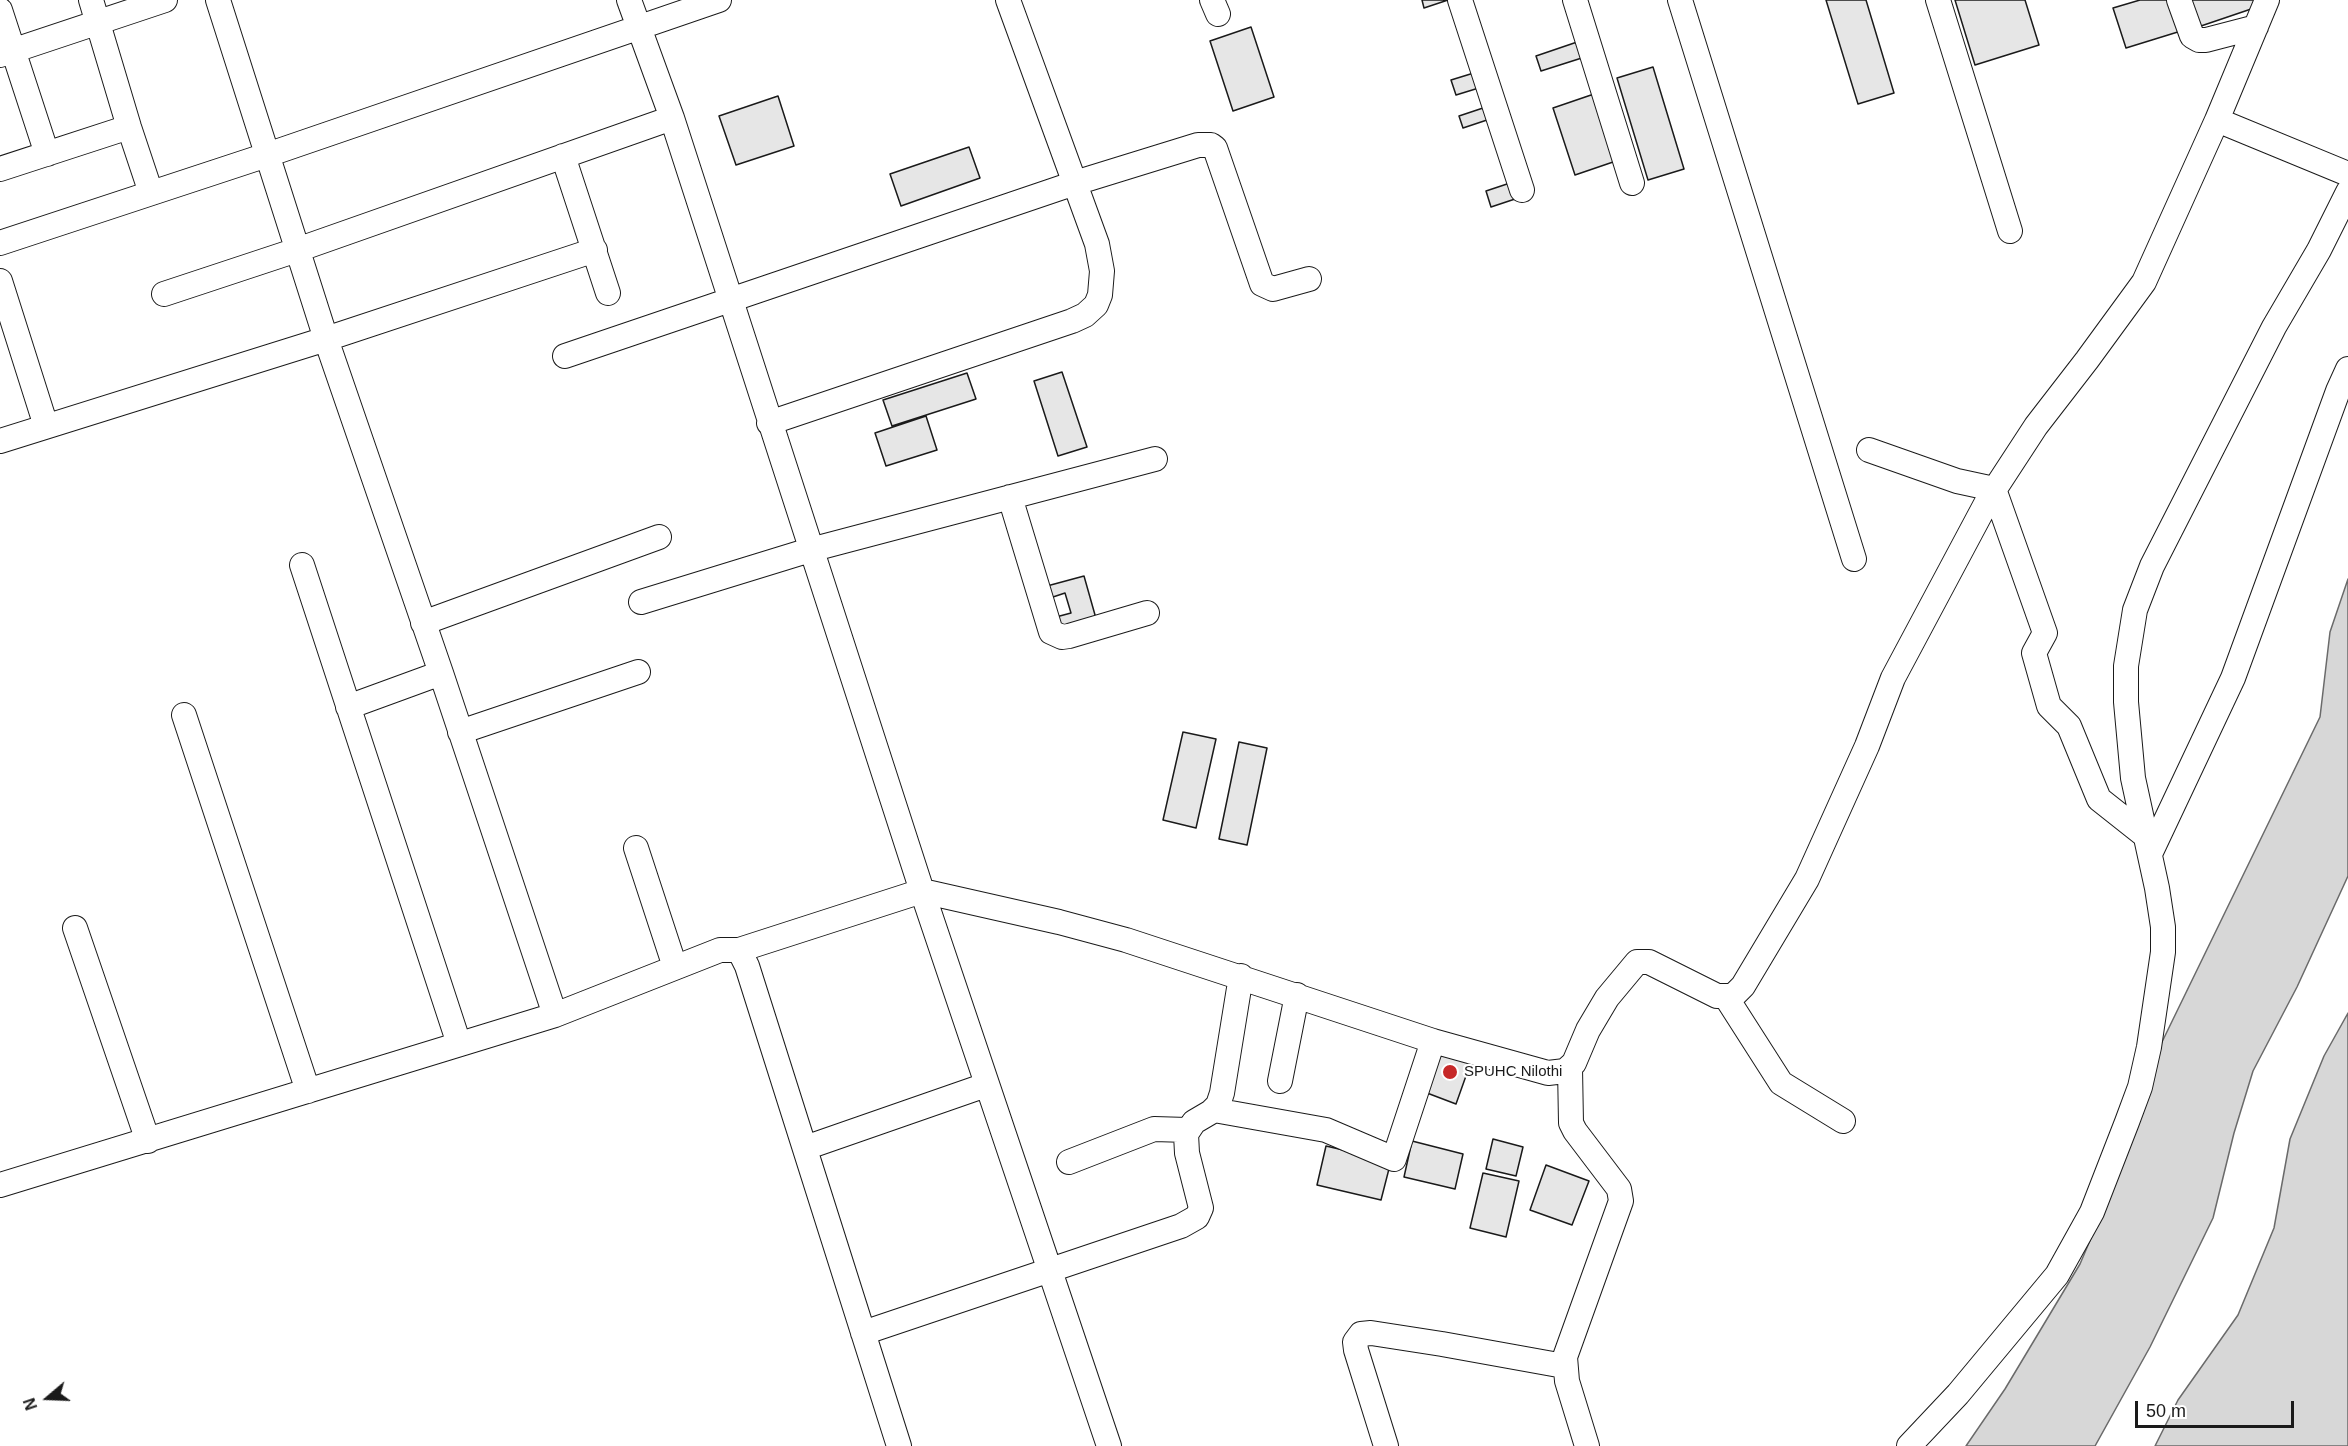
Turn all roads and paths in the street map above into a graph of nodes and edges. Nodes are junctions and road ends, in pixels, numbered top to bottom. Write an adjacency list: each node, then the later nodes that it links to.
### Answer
1 (165, 0): 13 (street)
2 (218, 0): 21 (street)
3 (629, 0): 15 (street)
4 (718, 0): 15 (street)
5 (1008, 0): 25 (street)
6 (1460, 0): 27 (street)
7 (1575, 0): 26 (street)
8 (1680, 0): 51 (street)
9 (1938, 0): 30 (street)
10 (2179, 0): 14 (street)
11 (2267, 0): 14 (street)
12 (0, 10): 16 (street)
13 (95, 11): 16 (street); 19 (street)
14 (2256, 27): 18 (street)
15 (639, 28): 17 (street); 21 (street)
16 (7, 52): 20 (street)
17 (672, 118): 22 (street); 38 (street)
18 (2217, 120): 24 (street); 47 (street)
19 (129, 127): 20 (street); 29 (street)
20 (48, 154): 23 (street)
21 (267, 155): 29 (street); 32 (street)
22 (563, 156): 32 (street); 33 (street)
23 (0, 169)
24 (2348, 174)
25 (1075, 183): 34 (street); 38 (street); 42 (street)
26 (1632, 183)
27 (1522, 190)
28 (2348, 192): 61 (street)
29 (151, 193): 31 (street)
30 (2010, 231)
31 (0, 243)
32 (297, 250): 37 (street); 39 (street)
33 (595, 250): 36 (street); 39 (street)
34 (1309, 279)
35 (0, 281): 43 (street)
36 (608, 293)
37 (164, 294)
38 (730, 301): 40 (street); 42 (street)
39 (326, 339): 43 (street); 55 (street)
40 (565, 356)
41 (2348, 369): 61 (street)
42 (769, 423): 50 (street)
43 (46, 426): 44 (street)
44 (0, 441)
45 (1869, 450): 47 (street)
46 (1155, 459): 48 (street)
47 (1994, 489): 61 (street); 69 (street)
48 (1010, 498): 50 (street); 54 (street)
49 (659, 537): 55 (street)
50 (810, 550): 53 (street); 63 (street)
51 (1854, 559)
52 (302, 565): 58 (street)
53 (641, 602)
54 (1147, 613)
55 (423, 623): 57 (street)
56 (638, 672): 60 (street)
57 (441, 673): 58 (street); 60 (street)
58 (348, 706): 72 (street)
59 (184, 715): 76 (street)
60 (460, 732): 70 (street)
61 (2148, 846): 91 (street)
62 (636, 848): 66 (street)
63 (921, 891): 65 (street); 67 (street); 75 (street)
64 (75, 928): 80 (street)
65 (739, 950): 66 (street); 81 (street)
66 (675, 967): 70 (street)
67 (1241, 976): 68 (street); 77 (street)
68 (1297, 995): 71 (street); 74 (street)
69 (1726, 997): 73 (street); 78 (street)
70 (555, 1015): 72 (street)
71 (1433, 1041): 73 (street); 77 (street)
72 (459, 1044): 76 (street)
73 (1570, 1068): 86 (street)
74 (1280, 1081)
75 (986, 1085): 81 (street); 84 (street)
76 (308, 1091): 80 (street)
77 (1214, 1110): 79 (street)
78 (1844, 1121)
79 (1187, 1130): 82 (street); 84 (street)
80 (148, 1141): 83 (street)
81 (805, 1148): 85 (street)
82 (1070, 1161)
83 (0, 1185)
84 (1048, 1269): 85 (street); 88 (street)
85 (863, 1333): 87 (street)
86 (1564, 1366): 89 (street); 90 (street)
87 (899, 1446)
88 (1108, 1446)
89 (1386, 1446)
90 (1587, 1446)
91 (1909, 1446)

